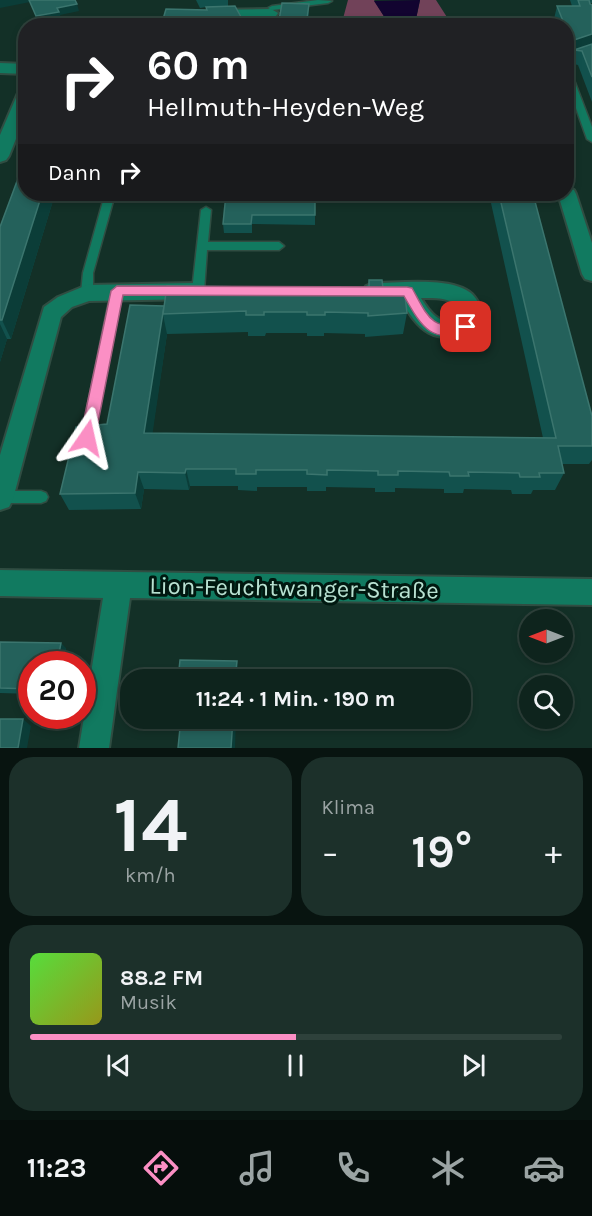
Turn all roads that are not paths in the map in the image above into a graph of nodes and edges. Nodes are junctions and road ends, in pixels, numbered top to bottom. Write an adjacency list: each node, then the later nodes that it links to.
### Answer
1 (328, 1): 3 (lane)
2 (190, 14): 3 (street)
3 (270, 15)
4 (592, 50): 5 (lane)
5 (574, 57)
6 (0, 68): 7 (street)
7 (18, 69)
8 (574, 93): 10 (lane)
9 (18, 112): 11 (street)
10 (592, 139)
11 (0, 156)
12 (108, 201): 23 (lane)
13 (569, 201): 17 (street)
14 (206, 210): 15 (lane)
15 (202, 246): 16 (lane); 19 (lane)
16 (279, 246)
17 (592, 274)
18 (117, 291): 19 (street); 23 (street); 24 (lane)
19 (198, 291): 20 (street)
20 (221, 291)
21 (349, 291): 22 (street)
22 (407, 291)
23 (87, 293): 26 (street)
24 (87, 438)
25 (41, 497): 26 (lane)
26 (0, 498)
27 (0, 583): 28 (street, Lion-Feuchtwanger-Straße)
28 (118, 586): 29 (street, Lion-Feuchtwanger-Straße); 30 (street)
29 (591, 598)
30 (94, 748)

